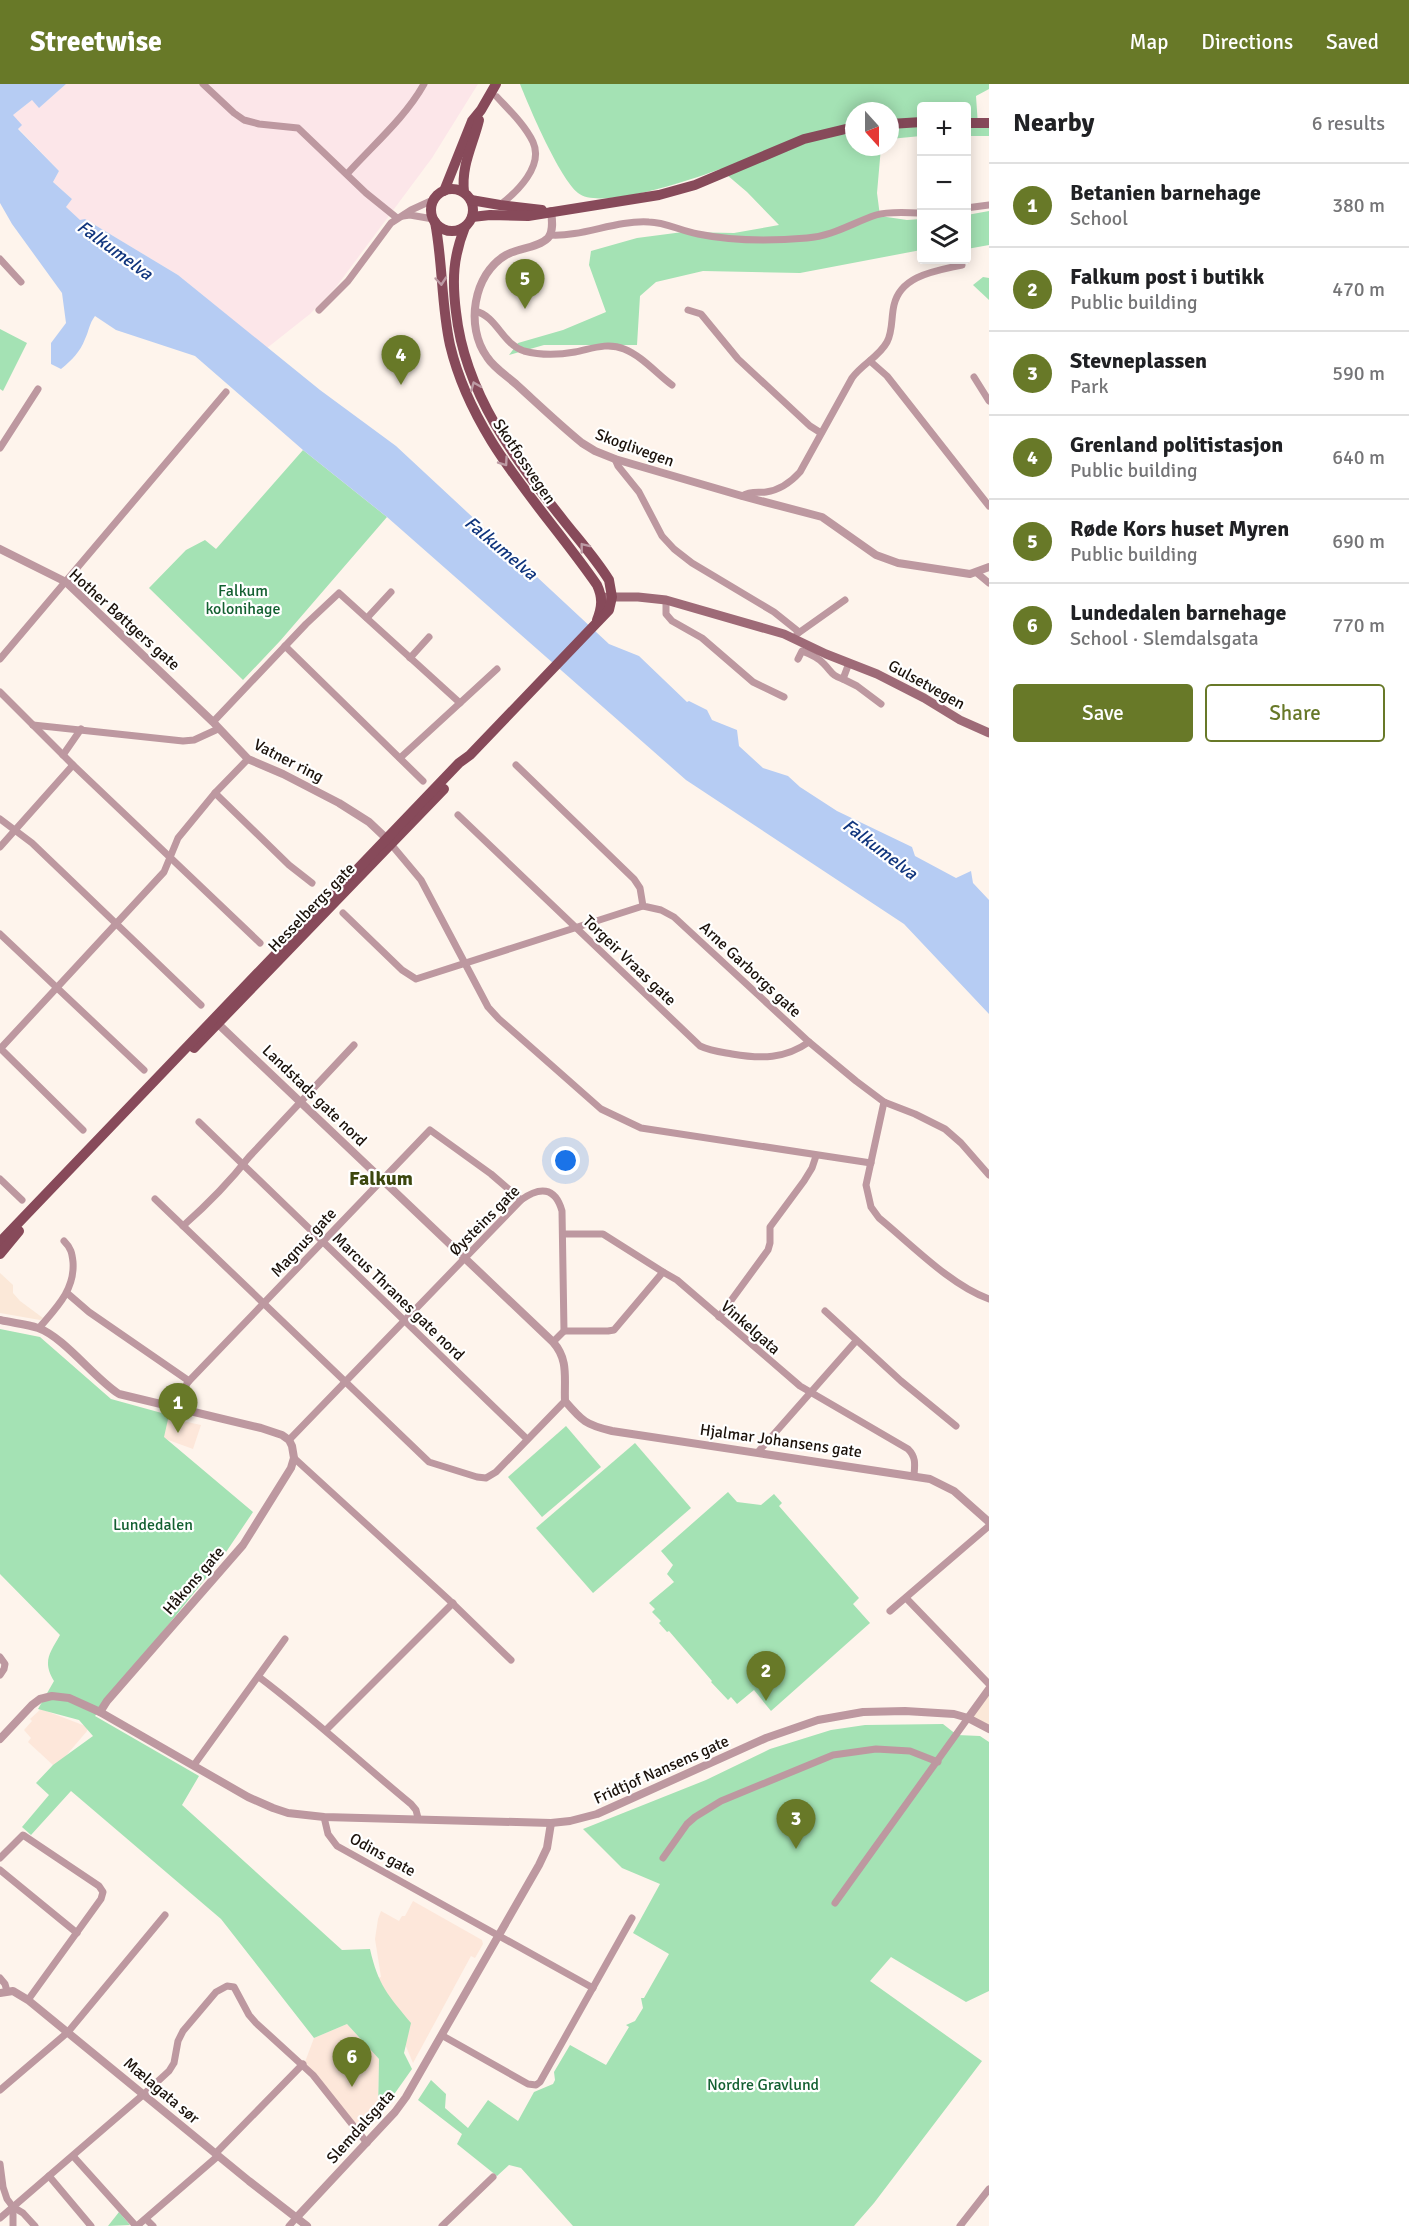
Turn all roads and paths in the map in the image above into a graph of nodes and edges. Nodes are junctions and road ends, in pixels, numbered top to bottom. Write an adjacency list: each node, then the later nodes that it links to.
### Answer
1 (203, 84): 11 (street)
2 (424, 84): 11 (street)
3 (496, 84): 5 (main road)
4 (497, 96): 15 (street)
5 (481, 111): 12 (main road); 13 (main road)
6 (917, 122): 7 (main road)
7 (899, 123)
8 (971, 123): 9 (main road)
9 (989, 123)
10 (845, 129): 18 (main road)
11 (347, 174): 20 (street)
12 (444, 191): 13 (main road); 14 (main road)
13 (467, 196): 15 (main road); 22 (main road)
14 (435, 198): 20 (street); 21 (main road)
15 (500, 205): 18 (main road)
16 (989, 205): 17 (street)
17 (971, 207)
18 (551, 211): 22 (main road); 23 (street)
19 (917, 213): 23 (street)
20 (398, 218): 21 (street); 27 (street)
21 (434, 221): 22 (main road); 47 (main road, Skotfossvegen, one-way to 47)
22 (469, 222): 47 (main road, Skotfossvegen, one-way to 22)
23 (550, 235): 29 (street, Skoglivegen)
24 (0, 259): 26 (street)
25 (962, 265): 30 (street)
26 (21, 282)
27 (319, 310)
28 (688, 310): 36 (street)
29 (475, 311): 32 (street); 38 (street, Skoglivegen)
30 (870, 361): 36 (street); 40 (street)
31 (974, 377): 35 (street)
32 (672, 385)
33 (38, 388): 37 (street)
34 (226, 392): 44 (street)
35 (989, 401)
36 (821, 433): 39 (street)
37 (0, 448)
38 (615, 459): 39 (street, Skoglivegen); 51 (street)
39 (742, 496): 43 (street, Skoglivegen)
40 (989, 506)
41 (0, 549): 44 (street, Hother Bøttgers gate)
42 (989, 567): 43 (street)
43 (977, 573): 45 (street)
44 (66, 582): 54 (street); 65 (street, Hother Bøttgers gate)
45 (989, 583)
46 (391, 592): 50 (street)
47 (607, 597): 48 (main road, Gulsetvegen); 78 (main road, Hesselbergs gate)
48 (666, 600): 51 (main road, Gulsetvegen); 61 (street)
49 (845, 600): 51 (street)
50 (367, 618): 53 (street); 56 (street)
51 (797, 635): 57 (main road, Gulsetvegen)
52 (429, 638): 56 (street)
53 (285, 646): 65 (street); 69 (street)
54 (0, 659)
55 (798, 659): 59 (street)
56 (412, 660): 62 (street)
57 (849, 663): 59 (street); 67 (main road, Gulsetvegen)
58 (497, 669): 62 (street)
59 (843, 679): 63 (street)
60 (0, 692): 64 (street)
61 (784, 697)
62 (460, 703): 69 (street)
63 (880, 704)
64 (33, 724): 66 (street); 68 (street)
65 (216, 725): 66 (street); 70 (street, Vatner ring)
66 (81, 729): 68 (street)
67 (989, 733)
68 (63, 755): 71 (street)
69 (400, 758): 73 (street)
70 (248, 759): 74 (street); 78 (street, Vatner ring)
71 (73, 765): 77 (street); 80 (street)
72 (516, 765): 82 (street)
73 (423, 781)
74 (215, 793): 80 (street); 81 (street)
75 (458, 815): 85 (street, Torgeir Vraas gate)
76 (0, 819): 77 (street)
77 (16, 829): 79 (street); 84 (street)
78 (389, 842): 88 (street); 91 (main road, Hesselbergs gate)
79 (0, 847)
80 (171, 857): 84 (street); 87 (street)
81 (312, 883)
82 (643, 906): 85 (street); 92 (street, Arne Garborgs gate)
83 (343, 913): 88 (street)
84 (115, 924): 89 (street); 90 (street)
85 (576, 927): 88 (street); 92 (street, Torgeir Vraas gate)
86 (0, 934): 89 (street)
87 (260, 942)
88 (463, 963): 100 (street)
89 (57, 988): 94 (street); 95 (street)
90 (201, 1005)
91 (216, 1021): 96 (street, Landstads gate nord); 106 (main road, Hesselbergs gate)
92 (809, 1042): 97 (street, Arne Garborgs gate)
93 (354, 1045): 96 (street)
94 (0, 1049): 99 (street)
95 (144, 1071)
96 (301, 1101): 102 (street); 105 (street, Landstads gate nord)
97 (884, 1102): 101 (street); 103 (street, Arne Garborgs gate)
98 (199, 1122): 102 (street, Marcus Thranes gate nord)
99 (83, 1130)
100 (816, 1156): 101 (street); 122 (street)
101 (870, 1163): 119 (street)
102 (243, 1165): 110 (street); 112 (street, Marcus Thranes gate nord)
103 (989, 1175)
104 (0, 1179): 108 (street)
105 (381, 1179): 109 (street, Magnus gate); 112 (street, Magnus gate); 116 (street, Landstads gate nord)
106 (49, 1192): 114 (main road, Hesselbergs gate); 115 (main road, Hesselbergs gate)
107 (155, 1199): 110 (street)
108 (22, 1200)
109 (521, 1200): 111 (street, Øysteins gate); 116 (street, Øysteins gate)
110 (183, 1226): 120 (street)
111 (563, 1234): 117 (street, Vinkelgata); 126 (street, Øysteins gate)
112 (323, 1240): 120 (street, Magnus gate); 124 (street, Marcus Thranes gate nord)
113 (64, 1241): 118 (street)
114 (0, 1242)
115 (0, 1254)
116 (465, 1259): 124 (street, Øysteins gate); 128 (street, Landstads gate nord)
117 (663, 1272): 122 (street, Vinkelgata); 126 (street)
118 (67, 1293): 125 (street); 129 (street)
119 (989, 1299)
120 (264, 1303): 129 (street, Magnus gate); 130 (street)
121 (825, 1311): 127 (street)
122 (719, 1317): 131 (street, Vinkelgata)
123 (0, 1320): 125 (street)
124 (405, 1320): 130 (street, Øysteins gate); 135 (street, Marcus Thranes gate nord)
125 (39, 1328): 133 (street)
126 (564, 1331): 128 (street)
127 (856, 1341): 131 (street); 134 (street)
128 (553, 1342): 132 (street)
129 (189, 1382): 133 (street, Magnus gate)
130 (345, 1383): 135 (street); 136 (street, Øysteins gate)
131 (810, 1393): 137 (street); 139 (street, Vinkelgata)
132 (565, 1401): 135 (street); 137 (street, Hjalmar Johansens gate)
133 (170, 1407): 136 (street)
134 (956, 1426)
135 (527, 1439)
136 (289, 1440): 138 (street)
137 (758, 1452): 139 (street, Hjalmar Johansens gate)
138 (294, 1458): 142 (street); 151 (street, Håkons gate)
139 (914, 1475): 140 (street, Hjalmar Johansens gate)
140 (989, 1524): 141 (street)
141 (906, 1598): 143 (street); 149 (street)
142 (453, 1603): 146 (street); 154 (street)
143 (890, 1611)
144 (285, 1639): 148 (street)
145 (0, 1657): 147 (street)
146 (511, 1660)
147 (0, 1675)
148 (259, 1677): 154 (street); 157 (street)
149 (989, 1684)
150 (989, 1689): 152 (street)
151 (100, 1712): 155 (street); 157 (street)
152 (968, 1718): 153 (street, Fridtjof Nansens gate); 156 (street); 160 (street, Fridtjof Nansens gate)
153 (989, 1729)
154 (326, 1730): 159 (street)
155 (0, 1739)
156 (938, 1762): 162 (street); 164 (street)
157 (194, 1765): 158 (street)
158 (324, 1817): 159 (street, Fridtjof Nansens gate); 168 (street, Odins gate)
159 (418, 1818): 160 (street, Fridtjof Nansens gate)
160 (551, 1822): 168 (street, Slemdalsgata)
161 (0, 1858): 167 (street)
162 (663, 1858)
163 (0, 1870): 167 (street)
164 (835, 1903)
165 (165, 1915): 173 (street)
166 (632, 1918): 170 (street)
167 (77, 1933): 172 (street)
168 (499, 1935): 170 (street, Odins gate); 174 (street, Slemdalsgata)
169 (0, 1978): 171 (street, Mælagata sør)
170 (593, 1988): 174 (street)
171 (3, 1992): 172 (street, Mælagata sør)
172 (28, 2000): 173 (street, Mælagata sør)
173 (68, 2032): 176 (street); 177 (street, Mælagata sør)
174 (443, 2036): 178 (street, Slemdalsgata)
175 (303, 2064): 177 (street); 178 (street); 179 (street)
176 (0, 2090)
177 (144, 2094): 179 (street, Mælagata sør); 180 (street)
178 (367, 2143): 187 (street, Slemdalsgata)
179 (217, 2155): 187 (street, Mælagata sør); 189 (street)
180 (73, 2156): 183 (street); 193 (street)
181 (0, 2164): 182 (street)
182 (0, 2170): 186 (street)
183 (49, 2176): 186 (street); 192 (street)
184 (493, 2177): 197 (street)
185 (989, 2189): 198 (street)
186 (13, 2207): 188 (street); 190 (street); 191 (street)
187 (297, 2217): 195 (street, Slemdalsgata); 196 (street, Mælagata sør)
188 (0, 2218)
189 (146, 2219): 193 (street); 194 (street)
190 (13, 2226)
191 (34, 2226)
192 (91, 2226)
193 (136, 2226)
194 (153, 2226)
195 (288, 2226)
196 (307, 2226)
197 (442, 2226)
198 (960, 2226)

